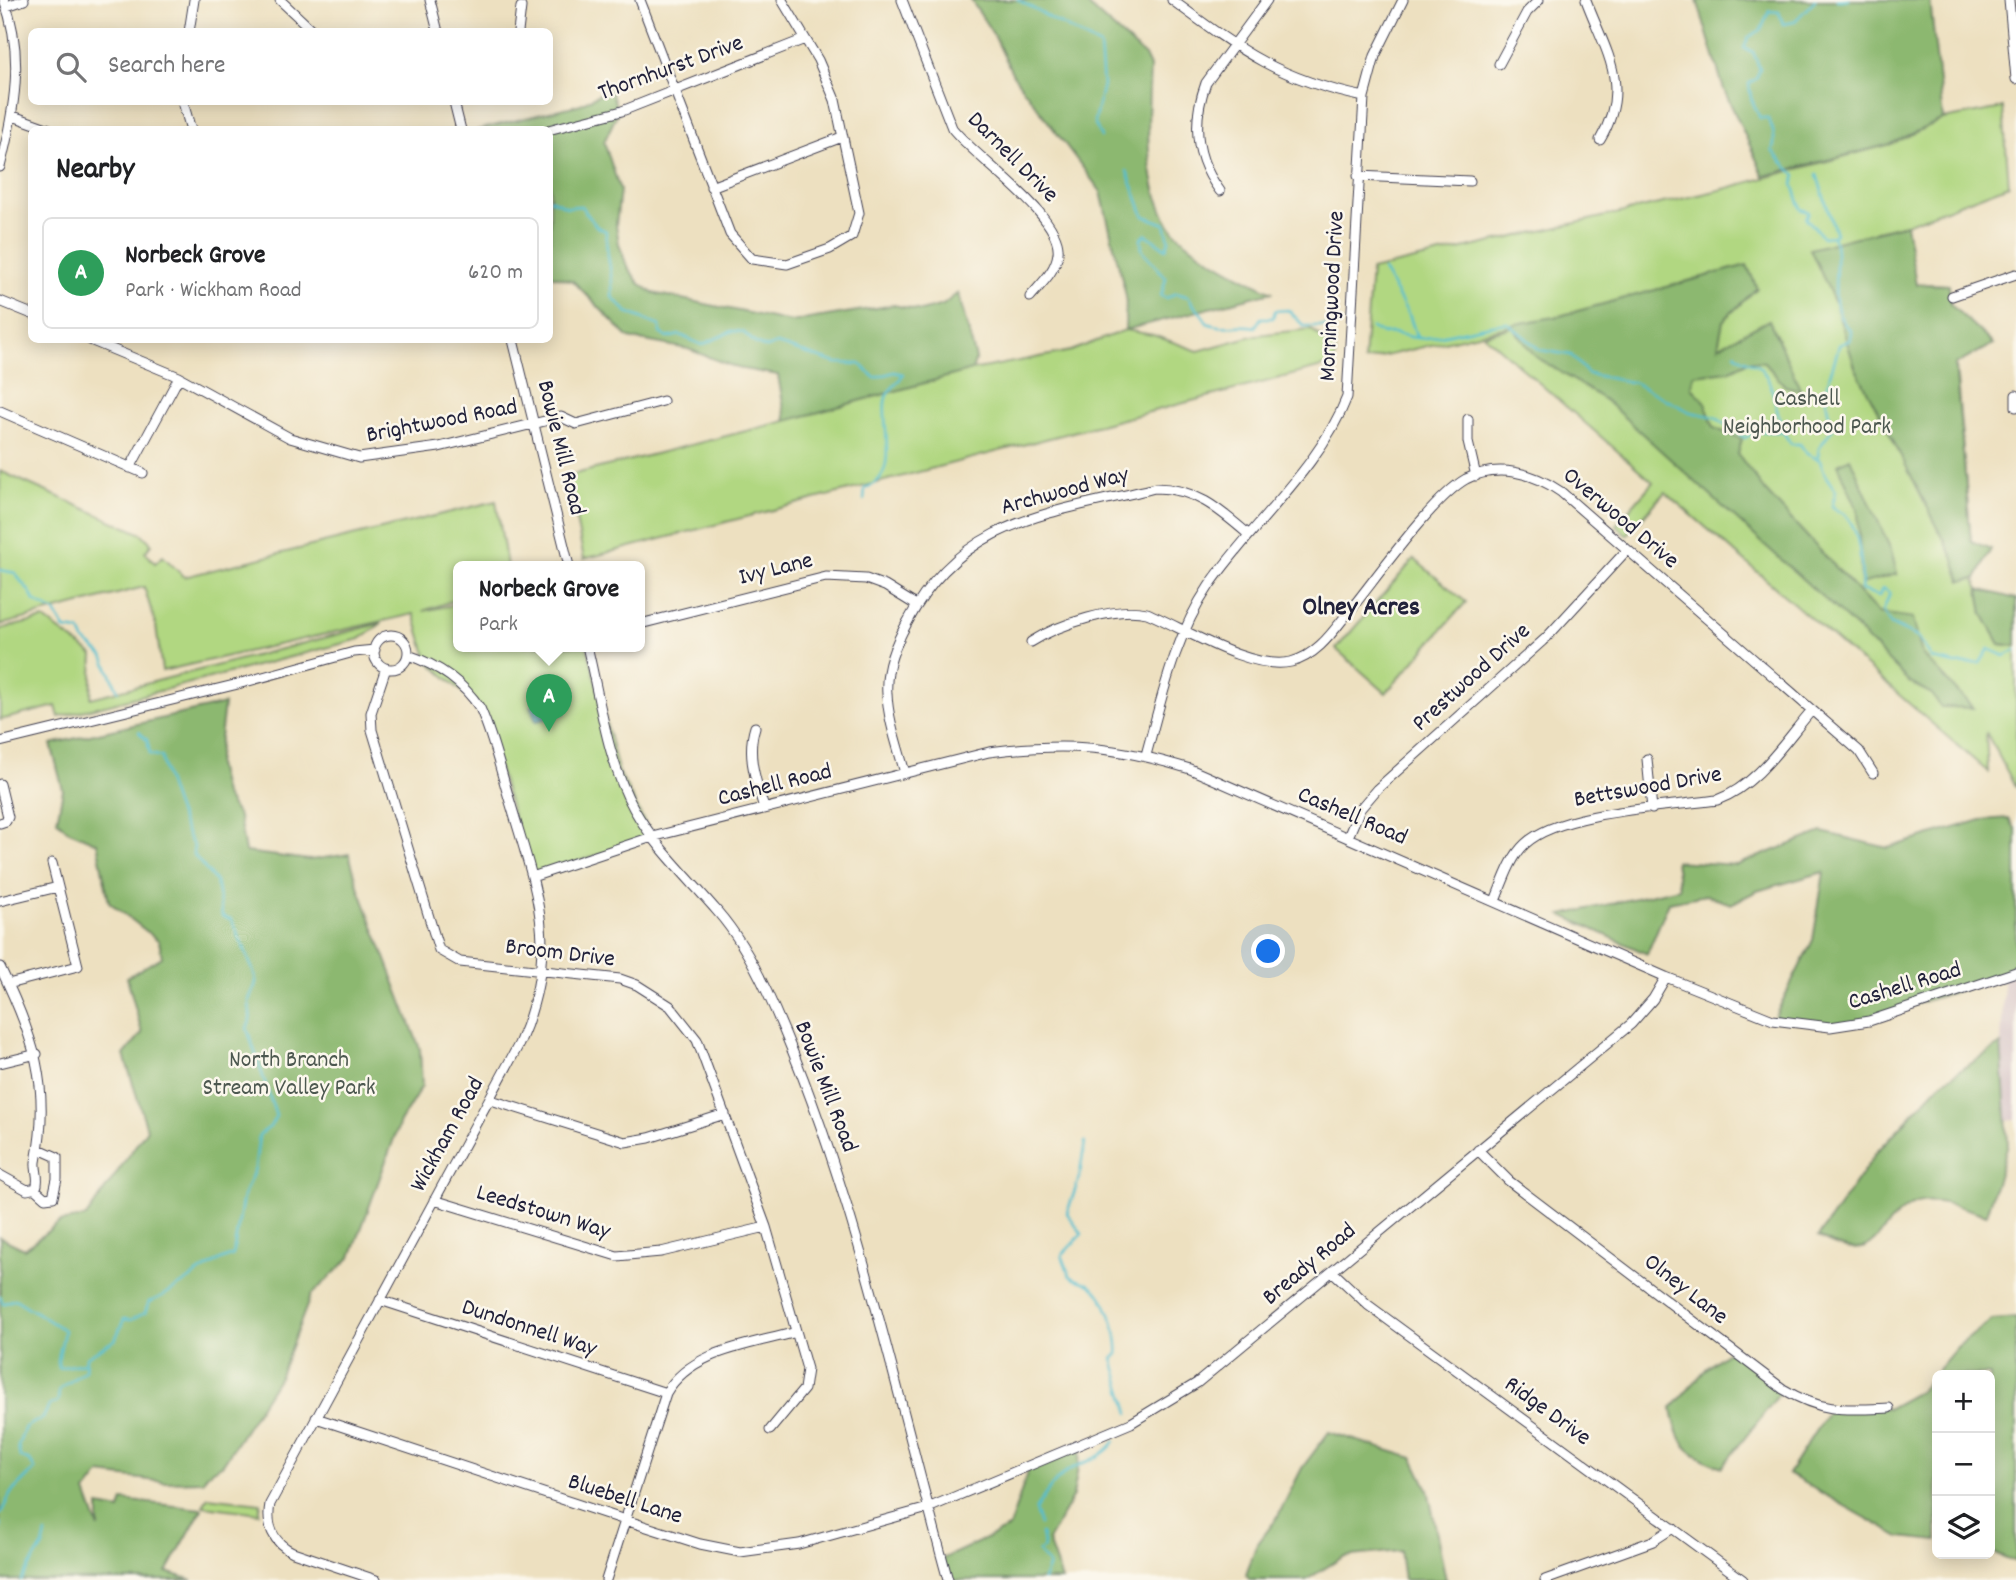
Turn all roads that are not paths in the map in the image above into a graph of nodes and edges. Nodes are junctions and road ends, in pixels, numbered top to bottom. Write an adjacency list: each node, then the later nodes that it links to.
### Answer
1 (24, 0): 14 (street)
2 (194, 0): 16 (street)
3 (280, 0): 17 (street)
4 (430, 0): 18 (street)
5 (640, 0): 25 (street)
6 (782, 0): 21 (street)
7 (902, 0): 43 (street, Darnell Drive)
8 (1172, 0): 22 (street)
9 (1267, 0): 22 (street)
10 (1403, 0): 26 (street, Morningwood Drive)
11 (1539, 0): 23 (street)
12 (1586, 0): 35 (street)
13 (2009, 0): 20 (street)
14 (5, 3): 29 (street)
15 (521, 7): 19 (street)
16 (190, 28)
17 (310, 28)
18 (437, 28)
19 (518, 28)
20 (2014, 28): 24 (street)
21 (805, 39): 25 (street, Thornhurst Drive); 34 (street)
22 (1232, 44): 26 (street); 40 (street)
23 (1499, 64)
24 (2016, 79)
25 (675, 92): 33 (street, Thornhurst Drive); 39 (street)
26 (1364, 97): 37 (street, Morningwood Drive)
27 (184, 105): 31 (street)
28 (455, 105): 32 (street)
29 (13, 116): 30 (street); 36 (street)
30 (41, 126)
31 (190, 126)
32 (460, 126)
33 (553, 129)
34 (842, 136): 39 (street); 39 (street)
35 (1600, 140)
36 (0, 167)
37 (1358, 176): 38 (street); 58 (street, Morningwood Drive)
38 (1470, 181)
39 (711, 187)
40 (1220, 191)
41 (2016, 274): 42 (street)
42 (1952, 296)
43 (1030, 298)
44 (0, 301): 45 (street)
45 (28, 312)
46 (97, 343): 48 (street, Brightwood Road)
47 (514, 343): 54 (street, Bowie Mill Road)
48 (179, 377): 54 (street, Brightwood Road); 55 (street)
49 (2016, 395): 51 (street)
50 (663, 401): 54 (street, Brightwood Road)
51 (2016, 407)
52 (0, 411): 55 (street)
53 (1468, 419): 57 (street)
54 (534, 424): 60 (street, Bowie Mill Road)
55 (130, 468): 56 (street)
56 (143, 473)
57 (1476, 476): 59 (street, Overwood Drive); 63 (street, Overwood Drive)
58 (1248, 534): 61 (street, Archwood Way); 63 (street, Morningwood Drive)
59 (1627, 550): 69 (street, Overwood Drive); 80 (street, Prestwood Drive)
60 (568, 561)
61 (916, 605): 62 (street, Ivy Lane); 74 (street, Archwood Way)
62 (645, 623)
63 (1186, 629): 64 (street, Overwood Drive); 72 (street, Morningwood Drive)
64 (1031, 642)
65 (374, 650): 67 (street); 68 (street); 71 (street)
66 (589, 652): 81 (street, Bowie Mill Road)
67 (408, 655): 68 (street); 82 (street, Wickham Road)
68 (386, 668): 90 (street, Broom Drive)
69 (1812, 709): 75 (street, Overwood Drive); 78 (street, Bettswood Drive)
70 (755, 727): 77 (street)
71 (0, 742)
72 (1146, 755): 74 (street, Cashell Road); 80 (street, Cashell Road)
73 (1647, 759): 78 (street)
74 (905, 773): 77 (street, Cashell Road)
75 (1873, 773)
76 (0, 784): 79 (street)
77 (764, 808): 81 (street, Cashell Road)
78 (1652, 809): 88 (street, Bettswood Drive)
79 (0, 823)
80 (1348, 836): 88 (street, Cashell Road)
81 (652, 837): 84 (street, Cashell Road); 111 (street, Bowie Mill Road)
82 (526, 857): 84 (street); 85 (street, Wickham Road)
83 (52, 863): 86 (street)
84 (555, 870): 85 (street, Cashell Road)
85 (532, 877): 90 (street, Wickham Road)
86 (58, 887): 87 (street); 93 (street)
87 (0, 901)
88 (1495, 901): 92 (street, Cashell Road)
89 (0, 967): 93 (street)
90 (542, 969): 96 (street, Wickham Road); 97 (street, Broom Drive)
91 (2016, 972): 92 (street, Cashell Road)
92 (1666, 976): 99 (street, Bready Road)
93 (8, 984): 94 (street)
94 (37, 1054): 95 (street); 98 (street)
95 (0, 1063)
96 (491, 1100): 97 (street); 102 (street, Wickham Road)
97 (724, 1114): 103 (street, Broom Drive)
98 (39, 1149): 101 (street); 101 (street)
99 (1478, 1150): 104 (street, Bready Road); 108 (street, Olney Lane)
100 (0, 1175): 101 (street)
101 (35, 1189)
102 (434, 1200): 103 (street, Leedstown Way); 105 (street, Wickham Road)
103 (766, 1227): 106 (street, Broom Drive)
104 (1333, 1272): 111 (street, Bready Road); 113 (street, Ridge Drive)
105 (380, 1300): 107 (street, Dundonnell Way); 109 (street, Wickham Road)
106 (796, 1332): 107 (street); 110 (street, Broom Drive)
107 (666, 1393): 112 (street)
108 (1889, 1408)
109 (316, 1418): 112 (street, Bluebell Lane); 114 (street, Wickham Road)
110 (770, 1430)
111 (928, 1508): 112 (street, Bluebell Lane); 116 (street, Bowie Mill Road)
112 (625, 1520): 115 (street)
113 (1673, 1528): 117 (street); 118 (street, Ridge Drive)
114 (376, 1580)
115 (606, 1580)
116 (948, 1580)
117 (1545, 1580)
118 (1742, 1580)

